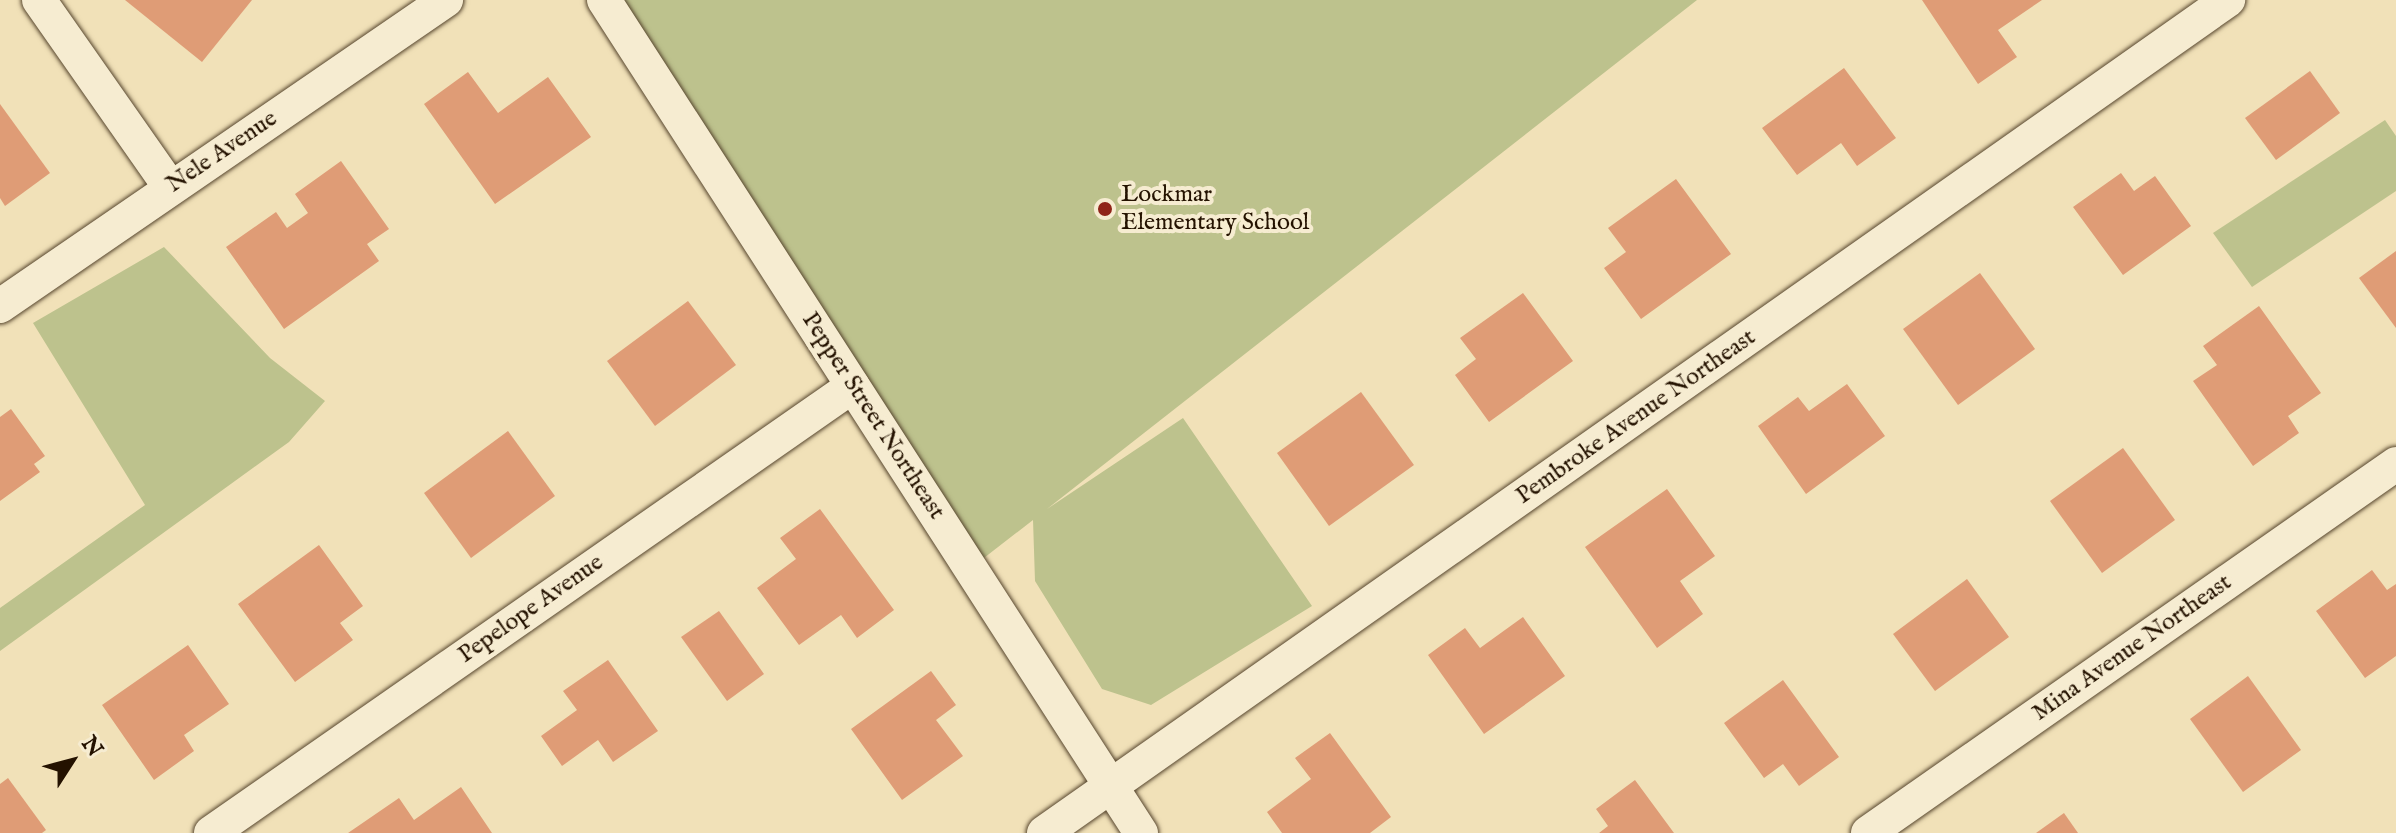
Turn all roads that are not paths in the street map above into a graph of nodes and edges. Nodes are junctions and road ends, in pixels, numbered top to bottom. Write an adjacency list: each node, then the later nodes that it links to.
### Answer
1 (39, 0): 5 (street)
2 (446, 0): 5 (street, Nele Avenue)
3 (604, 0): 7 (street, Pepper Street Northeast)
4 (2228, 0): 9 (street, Pembroke Avenue Northeast)
5 (170, 187): 6 (street, Nele Avenue)
6 (0, 306)
7 (853, 386): 9 (street, Pepper Street Northeast); 10 (street, Pepelope Avenue)
8 (2396, 464): 13 (street, Mina Avenue Northeast)
9 (1112, 786): 11 (street, Pembroke Avenue Northeast); 12 (street, Pepper Street Northeast)
10 (211, 833)
11 (1044, 833)
12 (1141, 833)
13 (1868, 833)

